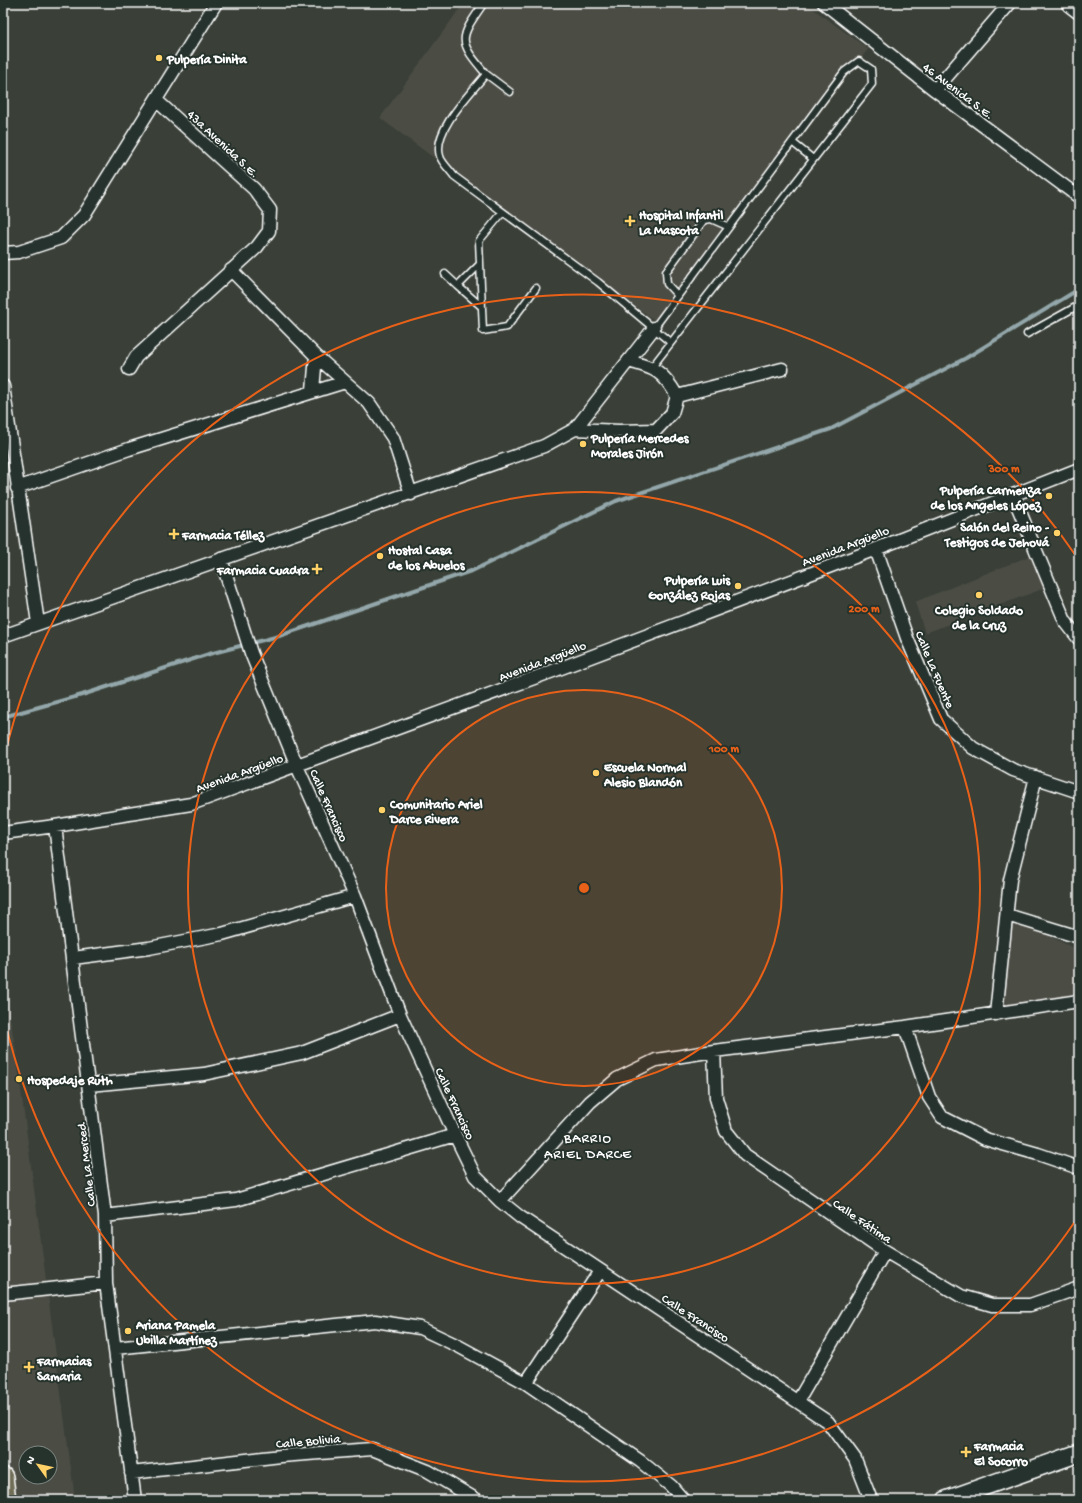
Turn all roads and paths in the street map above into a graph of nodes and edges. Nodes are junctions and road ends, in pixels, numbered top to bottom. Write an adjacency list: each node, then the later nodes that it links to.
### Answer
1 (216, 3): 10 (street)
2 (484, 3): 7 (lane)
3 (824, 3): 8 (street, 46 Avenida S.E.)
4 (1010, 3): 8 (street)
5 (1070, 3): 6 (street)
6 (1079, 10)
7 (486, 74): 9 (lane); 14 (lane)
8 (935, 90): 13 (street, 46 Avenida S.E.)
9 (510, 92)
10 (156, 100): 16 (street); 18 (street, 43a Avenida S.E.)
11 (792, 142): 12 (lane); 12 (lane); 15 (lane)
12 (813, 159): 27 (lane)
13 (1079, 197)
14 (503, 212): 17 (lane); 25 (lane)
15 (729, 227): 22 (lane); 22 (lane)
16 (3, 253)
17 (480, 264): 20 (lane); 24 (lane)
18 (231, 270): 28 (street); 31 (street)
19 (445, 274): 20 (lane)
20 (458, 286): 24 (lane)
21 (536, 288): 24 (lane)
22 (678, 296): 25 (lane)
23 (1079, 305): 26 (lane)
24 (482, 307)
25 (654, 328): 27 (lane); 29 (street)
26 (1027, 334)
27 (670, 342): 30 (lane)
28 (316, 356): 33 (street); 35 (street)
29 (628, 361): 30 (street); 37 (street)
30 (652, 367): 36 (street)
31 (129, 369)
32 (782, 369): 36 (street)
33 (345, 382): 35 (street); 40 (street)
34 (3, 386): 39 (street)
35 (313, 390): 39 (street)
36 (677, 396): 37 (street)
37 (575, 429): 40 (street)
38 (1079, 469): 41 (street, Avenida Argüello)
39 (17, 488): 44 (street)
40 (411, 494): 43 (street)
41 (1013, 495): 42 (street, Avenida Argüello); 46 (street)
42 (876, 548): 47 (street, Avenida Argüello); 48 (street, Calle La Fuente)
43 (221, 559): 44 (street); 47 (street, Calle Francisco)
44 (38, 623): 45 (street)
45 (3, 636)
46 (1079, 638)
47 (297, 766): 50 (street, Avenida Argüello); 52 (street, Calle Francisco)
48 (1036, 777): 49 (street, Calle La Fuente); 53 (street)
49 (1079, 792)
50 (55, 826): 51 (street, Avenida Argüello); 55 (street, Calle La Merced)
51 (3, 833)
52 (355, 896): 55 (street); 58 (street, Calle Francisco)
53 (1006, 915): 54 (street); 57 (street)
54 (1079, 937)
55 (73, 958): 61 (street, Calle La Merced)
56 (1079, 1001): 57 (street)
57 (996, 1014): 59 (street)
58 (400, 1015): 61 (street); 62 (street, Calle Francisco)
59 (905, 1027): 60 (street); 63 (street)
60 (714, 1051): 64 (street); 66 (street, Calle Fátima)
61 (89, 1085): 65 (street, Calle La Merced)
62 (455, 1135): 64 (street, Calle Francisco); 65 (street)
63 (1079, 1168)
64 (500, 1201): 67 (street, Calle Francisco)
65 (105, 1216): 68 (street, Calle La Merced)
66 (885, 1252): 69 (street, Calle Fátima); 73 (street)
67 (600, 1270): 72 (street); 73 (street, Calle Francisco)
68 (106, 1283): 70 (street); 71 (street, Calle La Merced)
69 (1079, 1288)
70 (3, 1294)
71 (115, 1348): 72 (street); 75 (street, Calle La Merced)
72 (526, 1383): 80 (street)
73 (798, 1401): 81 (street, Calle Francisco)
74 (1079, 1453): 82 (street)
75 (131, 1473): 78 (street, Calle La Merced); 79 (street, Calle Bolivia)
76 (3, 1478): 77 (main road)
77 (6, 1500)
78 (135, 1500)
79 (477, 1500)
80 (683, 1500)
81 (871, 1500)
82 (946, 1500)

